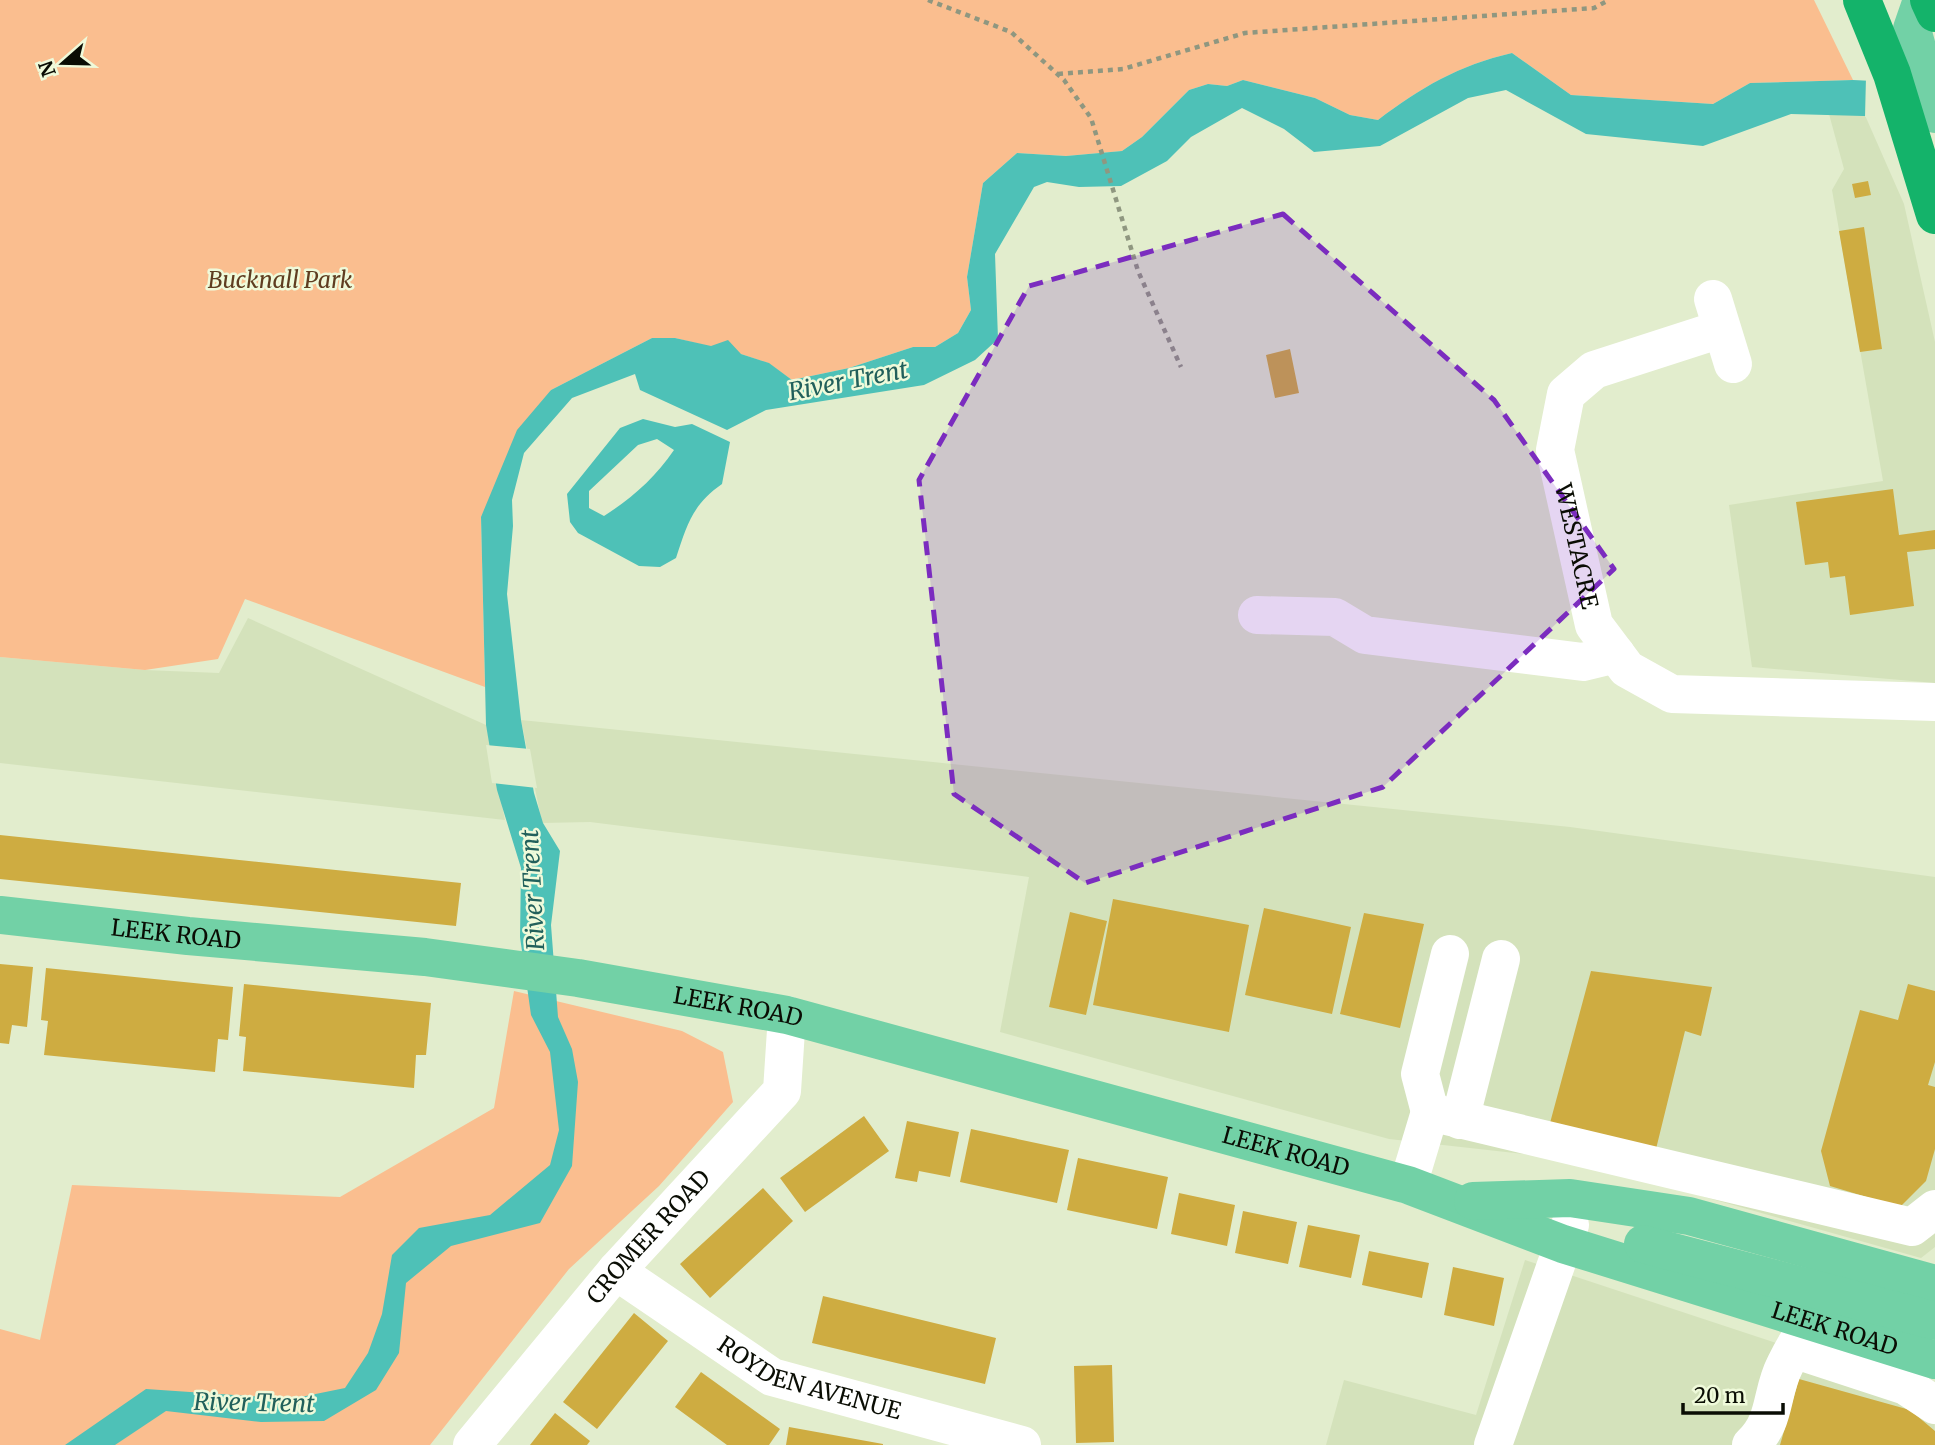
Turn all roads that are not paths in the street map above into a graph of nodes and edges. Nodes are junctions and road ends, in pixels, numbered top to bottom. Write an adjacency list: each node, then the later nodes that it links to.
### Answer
1 (1906, 12): 2 (highway)
2 (1922, 118): 3 (highway)
3 (1935, 215)
4 (1722, 331): 6 (street, WESTACRE)
5 (1257, 615): 6 (street)
6 (1616, 654): 7 (street, WESTACRE)
7 (1935, 702)
8 (0, 915): 11 (main road, LEEK ROAD)
9 (1450, 954): 12 (street)
10 (1501, 959): 12 (street)
11 (787, 1015): 13 (main road, LEEK ROAD); 17 (street, CROMER ROAD)
12 (1445, 1116): 13 (street); 15 (street)
13 (1408, 1185): 14 (main road, LEEK ROAD)
14 (1457, 1201): 16 (main road, LEEK ROAD); 18 (main road, LEEK ROAD)
15 (1935, 1209)
16 (1566, 1235): 19 (main road); 21 (main road, LEEK ROAD); 26 (street)
17 (616, 1270): 24 (street, CROMER ROAD); 25 (street, ROYDEN AVENUE)
18 (1935, 1284)
19 (1837, 1293): 20 (main road); 21 (street)
20 (1935, 1321)
21 (1803, 1335): 22 (main road, LEEK ROAD); 23 (street); 27 (street)
22 (1935, 1360)
23 (1935, 1405)
24 (472, 1445)
25 (1022, 1445)
26 (1493, 1445)
27 (1751, 1445)

